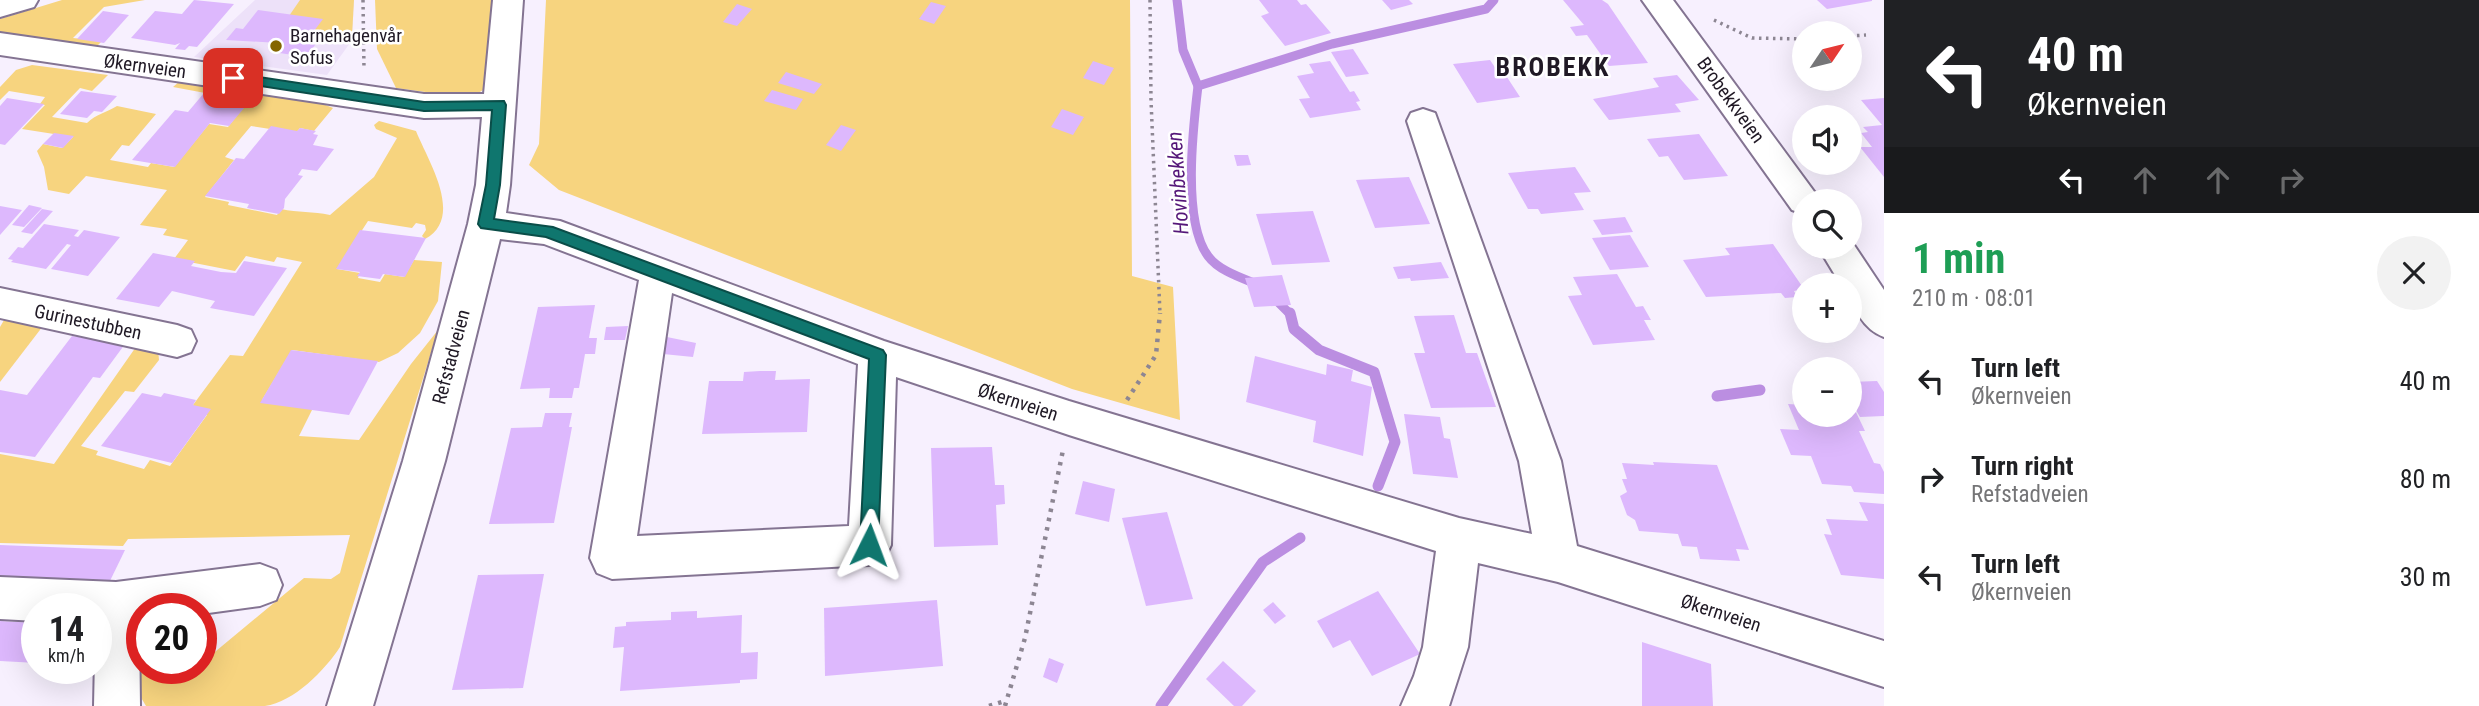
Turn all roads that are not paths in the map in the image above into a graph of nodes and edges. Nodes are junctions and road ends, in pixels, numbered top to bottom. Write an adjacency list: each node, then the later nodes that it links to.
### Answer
1 (23, 0): 4 (street)
2 (508, 0): 7 (street, Refstadveien)
3 (1657, 0): 9 (street, Brobekkveien)
4 (0, 7)
5 (12, 47): 6 (street); 7 (street, Økernveien)
6 (0, 72)
7 (499, 105): 10 (street, Refstadveien)
8 (1423, 121): 18 (street)
9 (1795, 189)
10 (486, 224): 12 (street, Økernveien); 24 (street, Refstadveien)
11 (1844, 259): 14 (street)
12 (659, 274): 16 (street, Økernveien); 16 (street)
13 (0, 303): 15 (street, Gurinestubben)
14 (1884, 321)
15 (177, 341)
16 (878, 355): 17 (street, Økernveien)
17 (1459, 538): 18 (street, Økernveien); 25 (street)
18 (1558, 561): 22 (street, Økernveien)
19 (260, 585): 21 (street)
20 (0, 598): 21 (street)
21 (116, 604): 23 (street)
22 (1884, 664)
23 (117, 706)
24 (350, 706)
25 (1424, 706)

